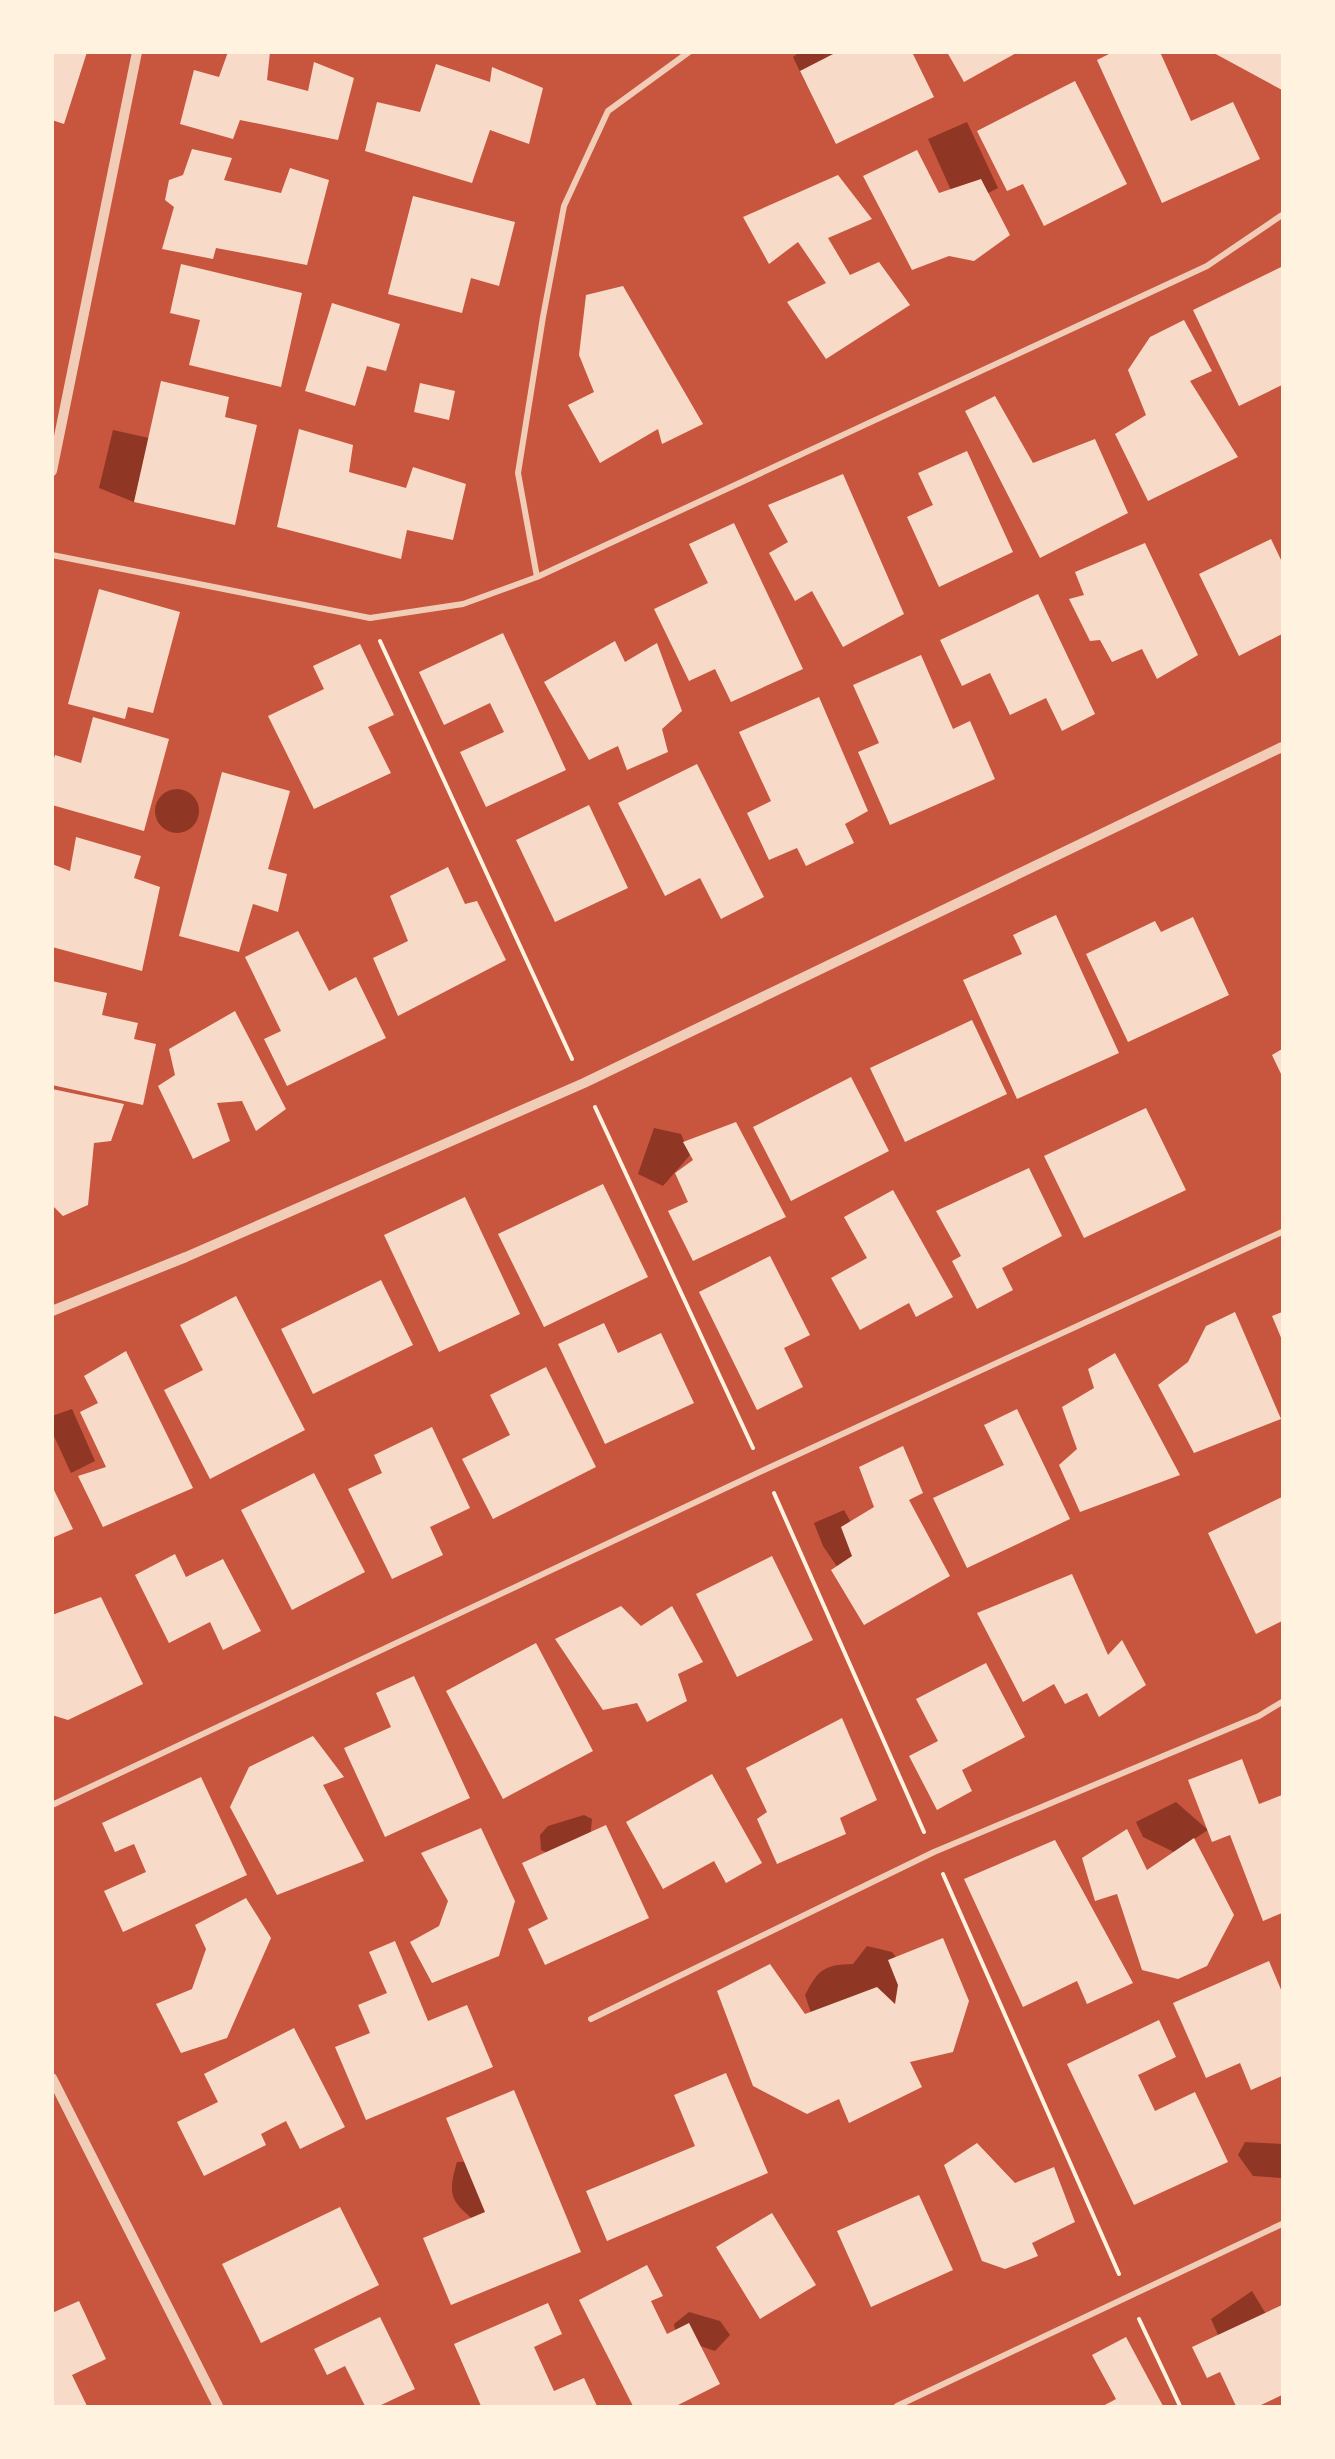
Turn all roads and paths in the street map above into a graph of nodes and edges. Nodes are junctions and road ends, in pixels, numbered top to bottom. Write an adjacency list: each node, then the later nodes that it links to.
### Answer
1 (137, 52): 4 (street)
2 (689, 52): 6 (street)
3 (1282, 215): 6 (street)
4 (52, 471)
5 (52, 555): 7 (street)
6 (537, 577): 7 (street)
7 (370, 618): 9 (path)
8 (1282, 747): 9 (street)
9 (584, 1083): 11 (street); 12 (path)
10 (1282, 1232): 12 (street)
11 (52, 1311)
12 (764, 1470): 14 (street); 15 (path)
13 (1282, 1702): 15 (street)
14 (52, 1806)
15 (934, 1852): 16 (street); 19 (path)
16 (591, 2019)
17 (52, 2078): 20 (street)
18 (1282, 2224): 19 (street)
19 (1129, 2296): 21 (street); 22 (path)
20 (218, 2406)
21 (897, 2406)
22 (1180, 2406)

